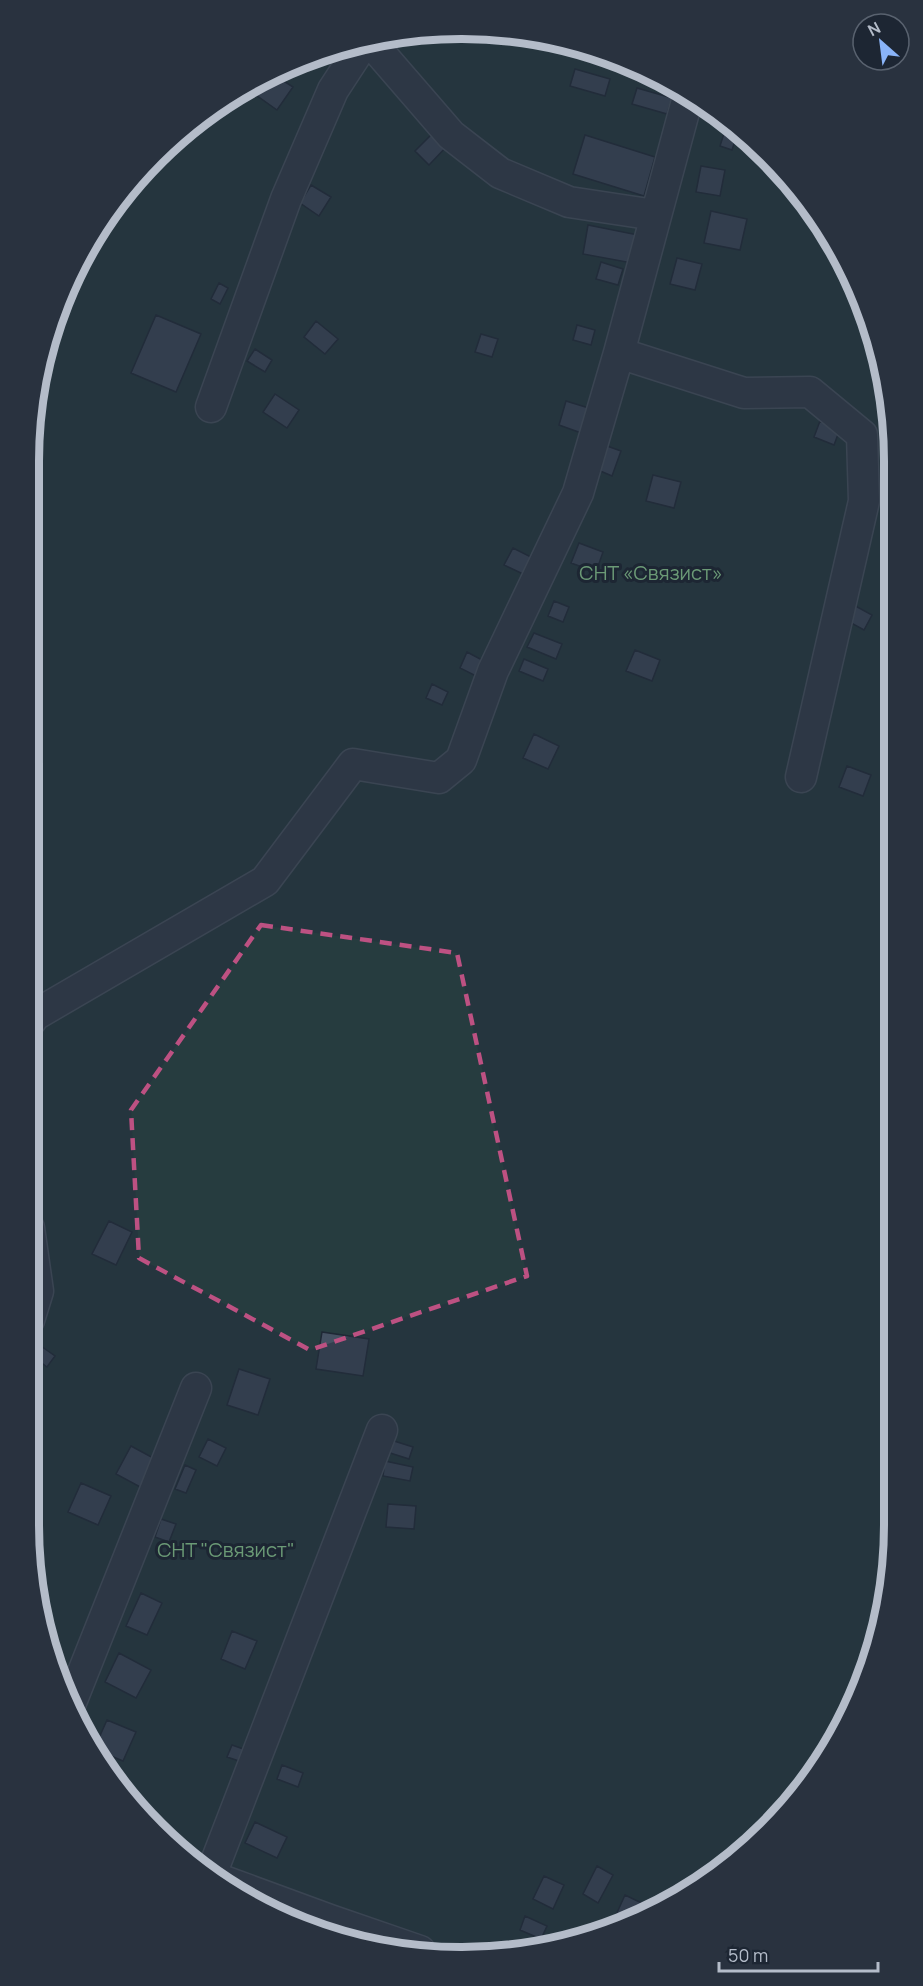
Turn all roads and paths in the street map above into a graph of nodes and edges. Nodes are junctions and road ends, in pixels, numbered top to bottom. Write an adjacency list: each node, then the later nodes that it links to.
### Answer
1 (373, 48): 4 (lane)
2 (358, 52): 6 (lane)
3 (686, 104): 4 (lane)
4 (655, 215): 5 (lane)
5 (619, 353): 7 (lane); 8 (lane)
6 (211, 407)
7 (801, 777)
8 (39, 1013)
9 (196, 1388): 11 (lane)
10 (381, 1430): 12 (lane)
11 (75, 1693)
12 (214, 1867)
13 (254, 1892): 14 (lane)
14 (390, 1941)

